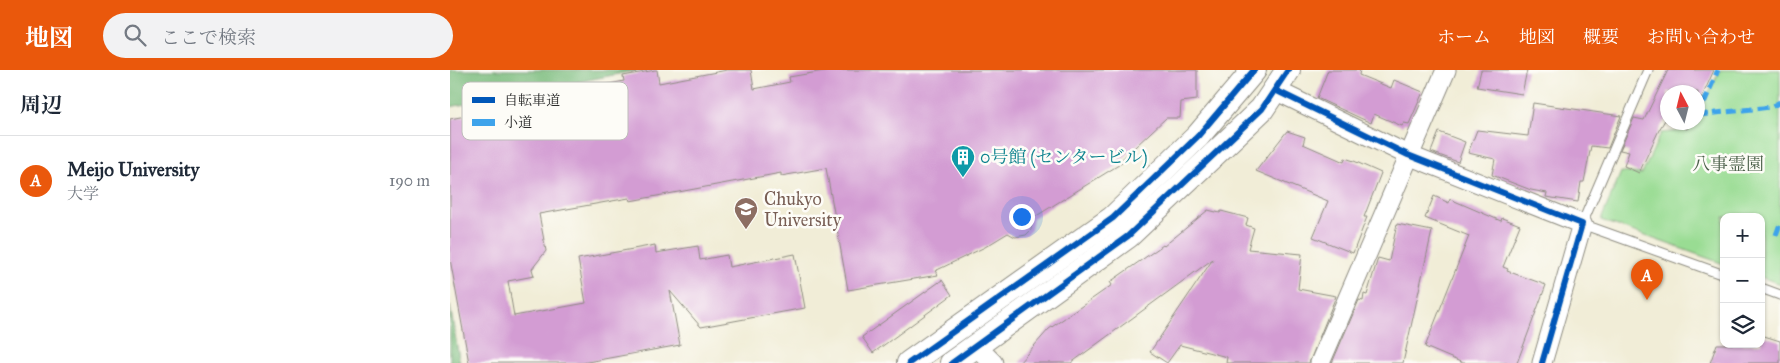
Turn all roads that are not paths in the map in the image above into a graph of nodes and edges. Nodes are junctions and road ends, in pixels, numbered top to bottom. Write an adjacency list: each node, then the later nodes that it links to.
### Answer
1 (1254, 70): 12 (street)
2 (1288, 70): 5 (street)
3 (1446, 70): 6 (street)
4 (1648, 70): 7 (lane)
5 (1275, 90): 6 (street); 11 (street)
6 (1408, 155): 7 (street); 15 (street)
7 (1582, 224): 8 (lane); 16 (street)
8 (1720, 274)
9 (1765, 289): 10 (lane)
10 (1780, 295)
11 (976, 346): 13 (street); 14 (street)
12 (909, 363)
13 (952, 363)
14 (993, 363)
15 (1320, 363)
16 (1542, 363)

